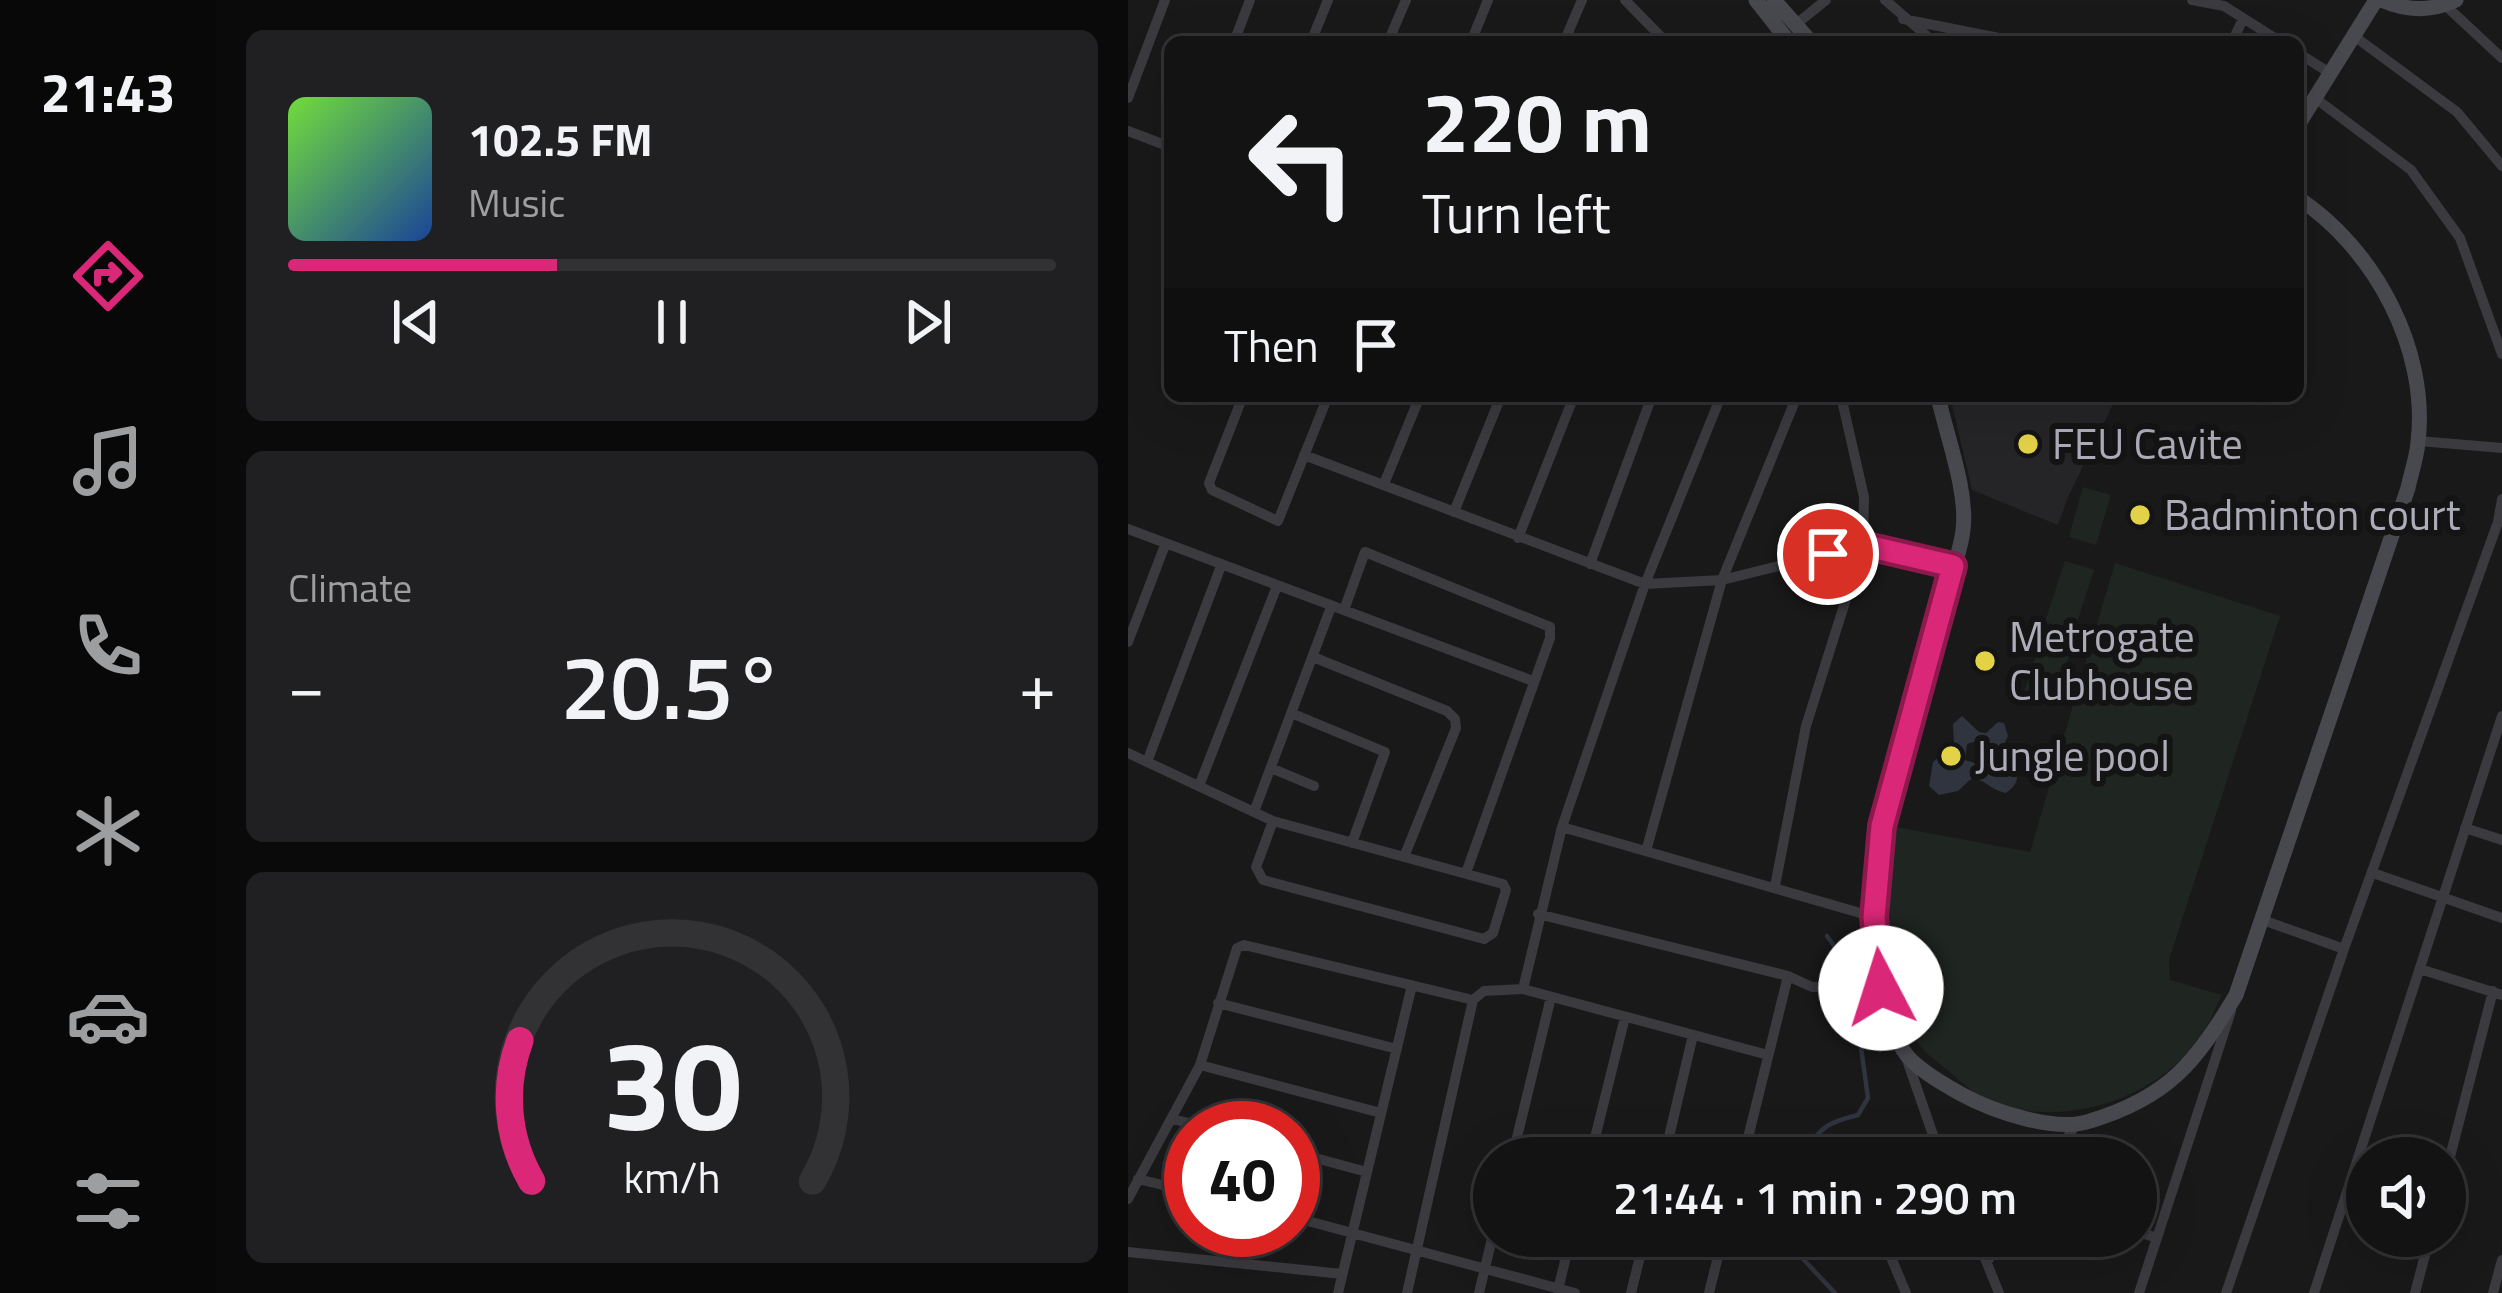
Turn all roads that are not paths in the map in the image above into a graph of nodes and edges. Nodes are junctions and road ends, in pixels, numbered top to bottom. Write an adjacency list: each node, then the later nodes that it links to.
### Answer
1 (1165, 0): 36 (street)
2 (1250, 0): 19 (street)
3 (1328, 0): 20 (street)
4 (1406, 0): 21 (street)
5 (1488, 0): 22 (street)
6 (1582, 0): 23 (street)
7 (1625, 0): 17 (street)
8 (1756, 0): 26 (street)
9 (1774, 0): 18 (street)
10 (1826, 0): 18 (street)
11 (1885, 0): 15 (street)
12 (2192, 0): 16 (street)
13 (2379, 0): 14 (street); 32 (street)
14 (2450, 3): 34 (street)
15 (1904, 19): 28 (street); 29 (street)
16 (2243, 19): 30 (street); 31 (street)
17 (1650, 23): 24 (street); 25 (street)
18 (1796, 25): 27 (street)
19 (1236, 36)
20 (1314, 36)
21 (1391, 36)
22 (1473, 36)
23 (1567, 36)
24 (1645, 36)
25 (1661, 36)
26 (1784, 36)
27 (1806, 36)
28 (1926, 36)
29 (1988, 36)
30 (2235, 36)
31 (2271, 36)
32 (2354, 36): 35 (street); 41 (street)
33 (2304, 57): 35 (street)
34 (2502, 58)
35 (2330, 73): 37 (street)
36 (1128, 98)
37 (2315, 98): 38 (street); 43 (street)
38 (2304, 115)
39 (1128, 131): 40 (street)
40 (1164, 144)
41 (2502, 166)
42 (2304, 202): 54 (street)
43 (2502, 354)
44 (1240, 402): 56 (street)
45 (1326, 402): 56 (street)
46 (1418, 402): 57 (street)
47 (1499, 402): 59 (street)
48 (1572, 402): 61 (street)
49 (1650, 402): 64 (street)
50 (1719, 402): 68 (street)
51 (1795, 402): 67 (street)
52 (1842, 402): 63 (street)
53 (1940, 402): 66 (street)
54 (2419, 441): 55 (street); 97 (street)
55 (2502, 448)
56 (1304, 455): 57 (street)
57 (1384, 484): 59 (street)
58 (2502, 499): 91 (street)
59 (1454, 512): 61 (street)
60 (1128, 529): 62 (street)
61 (1518, 538): 64 (street)
62 (1165, 545): 65 (street); 71 (street)
63 (1863, 545): 66 (street); 67 (street); 92 (street)
64 (1590, 564): 68 (street)
65 (1221, 566): 69 (street); 78 (street)
66 (1953, 566): 95 (street)
67 (1722, 580): 68 (street); 88 (street)
68 (1645, 584): 84 (street)
69 (1277, 586): 70 (street); 81 (street)
70 (1337, 608): 72 (street); 73 (street); 73 (street)
71 (1128, 642)
72 (1312, 657): 74 (street); 89 (street)
73 (1533, 681): 90 (street)
74 (1292, 713): 79 (street); 87 (street)
75 (2502, 716): 77 (street)
76 (1128, 753): 78 (street)
77 (2495, 757): 85 (street)
78 (1147, 762): 81 (street)
79 (1271, 768): 80 (street); 82 (street)
80 (1314, 786)
81 (1199, 787): 82 (street)
82 (1254, 812): 83 (street)
83 (1273, 821): 87 (street); 90 (street)
84 (1562, 827): 88 (street); 94 (street)
85 (2465, 828): 86 (street); 93 (street)
86 (2502, 840)
87 (1352, 843): 89 (street)
88 (1646, 851): 92 (street)
89 (1404, 857): 90 (street)
90 (1466, 873)
91 (2373, 873): 93 (street); 98 (street)
92 (1775, 886): 95 (street)
93 (2441, 896): 96 (street); 99 (street)
94 (1538, 914): 100 (street); 103 (street)
95 (1874, 917): 102 (street)
96 (2502, 918)
97 (2260, 919): 98 (street); 105 (street)
98 (2344, 949): 159 (street)
99 (2420, 968): 104 (street); 160 (street)
100 (1787, 976): 102 (street); 113 (street)
101 (1412, 985): 107 (street); 108 (street); 111 (street)
102 (1872, 987): 112 (street)
103 (1523, 989): 106 (street); 107 (street)
104 (2497, 993): 125 (street)
105 (2236, 995): 117 (street); 133 (street)
106 (1551, 997): 109 (street); 119 (street)
107 (1474, 1000): 134 (street)
108 (1218, 1003): 111 (street); 114 (street)
109 (1625, 1017): 110 (street); 120 (street)
110 (1693, 1035): 113 (street); 121 (street)
111 (1397, 1049): 116 (street)
112 (1904, 1054): 117 (street); 123 (street)
113 (1768, 1055): 122 (street)
114 (1200, 1064): 115 (street); 116 (street)
115 (1182, 1101)
116 (1382, 1113): 127 (street)
117 (2075, 1126): 124 (street)
118 (1164, 1134): 128 (street)
119 (1517, 1137)
120 (1596, 1137)
121 (1669, 1137)
122 (1748, 1137)
123 (1933, 1137)
124 (2068, 1137)
125 (2456, 1137)
126 (1320, 1159): 127 (street)
127 (1367, 1172): 132 (street)
128 (1138, 1179): 129 (street); 130 (street)
129 (1164, 1185)
130 (1128, 1199)
131 (1320, 1224): 132 (street)
132 (1352, 1232): 134 (street); 148 (street)
133 (2157, 1238)
134 (1419, 1250): 147 (street); 151 (street)
135 (1128, 1252): 148 (street)
136 (1488, 1257): 147 (street)
137 (1566, 1257): 149 (street)
138 (1640, 1257): 154 (street)
139 (1718, 1257): 155 (street)
140 (1891, 1257): 156 (street)
141 (1985, 1257): 146 (street)
142 (1990, 1257): 146 (street)
143 (2151, 1257): 158 (street)
144 (2424, 1257): 161 (street)
145 (2502, 1260): 162 (street)
146 (1987, 1262): 157 (street)
147 (1485, 1268): 149 (street); 152 (street)
148 (1342, 1274): 150 (street)
149 (1558, 1291): 153 (street)
150 (1338, 1293)
151 (1407, 1293)
152 (1478, 1293)
153 (1575, 1293)
154 (1631, 1293)
155 (1709, 1293)
156 (1906, 1293)
157 (1999, 1293)
158 (2139, 1293)
159 (2226, 1293)
160 (2314, 1293)
161 (2415, 1293)
162 (2493, 1293)

